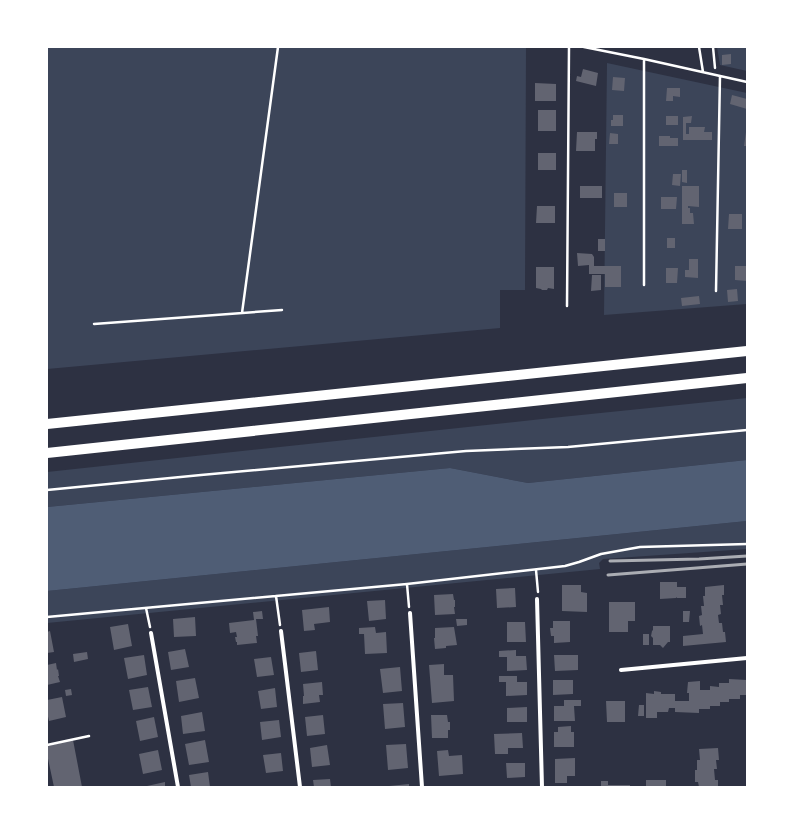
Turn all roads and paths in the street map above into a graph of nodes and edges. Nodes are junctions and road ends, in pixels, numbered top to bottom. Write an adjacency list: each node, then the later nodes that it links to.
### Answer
1 (278, 47): 15 (path)
2 (569, 47): 13 (lane)
3 (584, 47): 6 (lane)
4 (699, 47): 7 (lane)
5 (713, 47): 8 (path)
6 (644, 59): 7 (lane); 11 (lane)
7 (703, 72): 8 (lane)
8 (716, 75): 9 (lane)
9 (720, 76): 10 (lane); 12 (lane)
10 (747, 82)
11 (644, 285)
12 (716, 291)
13 (567, 306)
14 (282, 310): 15 (path)
15 (242, 313): 16 (path)
16 (94, 324)
17 (747, 351): 19 (highway)
18 (747, 378): 21 (highway)
19 (47, 424)
20 (747, 430): 22 (path)
21 (47, 453)
22 (47, 490)
23 (747, 544): 24 (path)
24 (536, 570): 25 (path); 27 (path)
25 (406, 584): 26 (path); 29 (path)
26 (276, 596): 28 (path); 31 (path)
27 (537, 599): 40 (street)
28 (146, 608): 30 (path); 32 (path)
29 (410, 613): 39 (street)
30 (47, 617)
31 (281, 631): 38 (street)
32 (151, 633): 37 (street)
33 (747, 658): 34 (street)
34 (622, 670)
35 (89, 736): 36 (path)
36 (47, 745)
37 (178, 787)
38 (300, 787)
39 (422, 787)
40 (542, 787)

